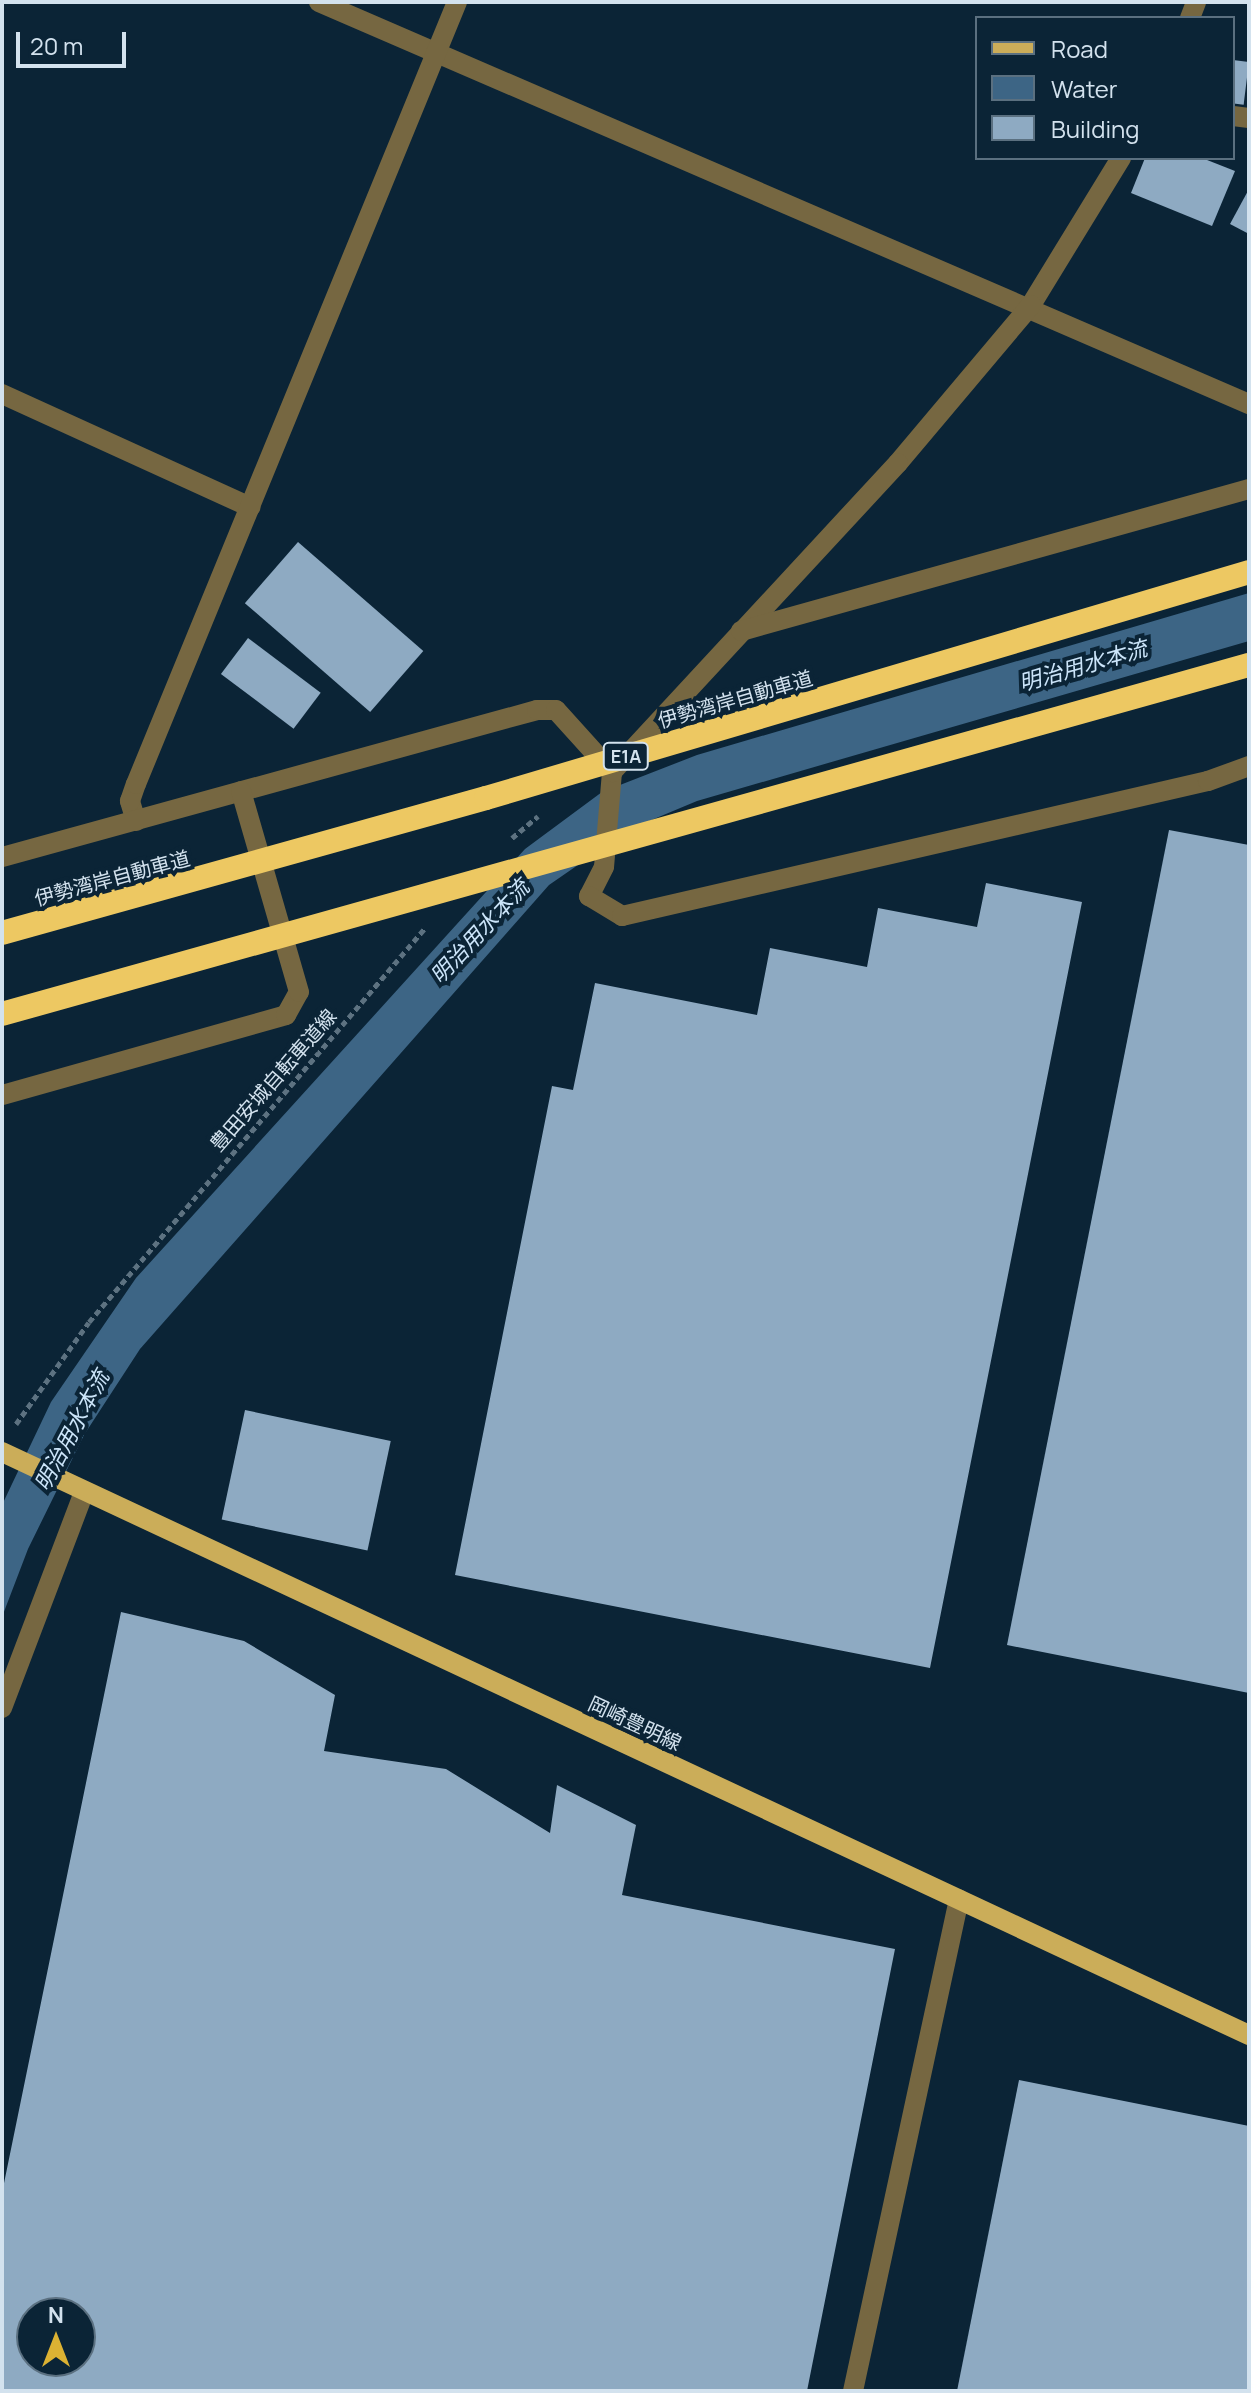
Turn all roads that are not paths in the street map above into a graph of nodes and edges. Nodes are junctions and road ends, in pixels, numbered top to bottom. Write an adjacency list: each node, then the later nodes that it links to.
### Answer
1 (319, 2): 3 (street)
2 (457, 2): 3 (street)
3 (436, 54): 5 (street); 9 (street)
4 (1120, 160): 5 (street)
5 (1031, 305): 7 (street); 11 (street)
6 (2, 394): 9 (street)
7 (1249, 404)
8 (1249, 489): 11 (street)
9 (250, 507): 16 (street)
10 (1249, 572): 18 (highway, 伊勢湾岸自動車道 / E1A, bridge)
11 (741, 631): 14 (street)
12 (1249, 665): 19 (highway, bridge)
13 (1249, 766): 14 (street)
14 (612, 776): 15 (street)
15 (241, 791): 16 (street); 20 (street)
16 (136, 821): 17 (street)
17 (2, 857)
18 (2, 933)
19 (2, 1014)
20 (2, 1095)
21 (7, 1454): 22 (main road, 岡崎豊明線)
22 (76, 1488): 23 (street); 24 (main road, 岡崎豊明線)
23 (2, 1708)
24 (959, 1899): 25 (main road, 岡崎豊明線); 26 (street)
25 (1249, 2035)
26 (853, 2391)

